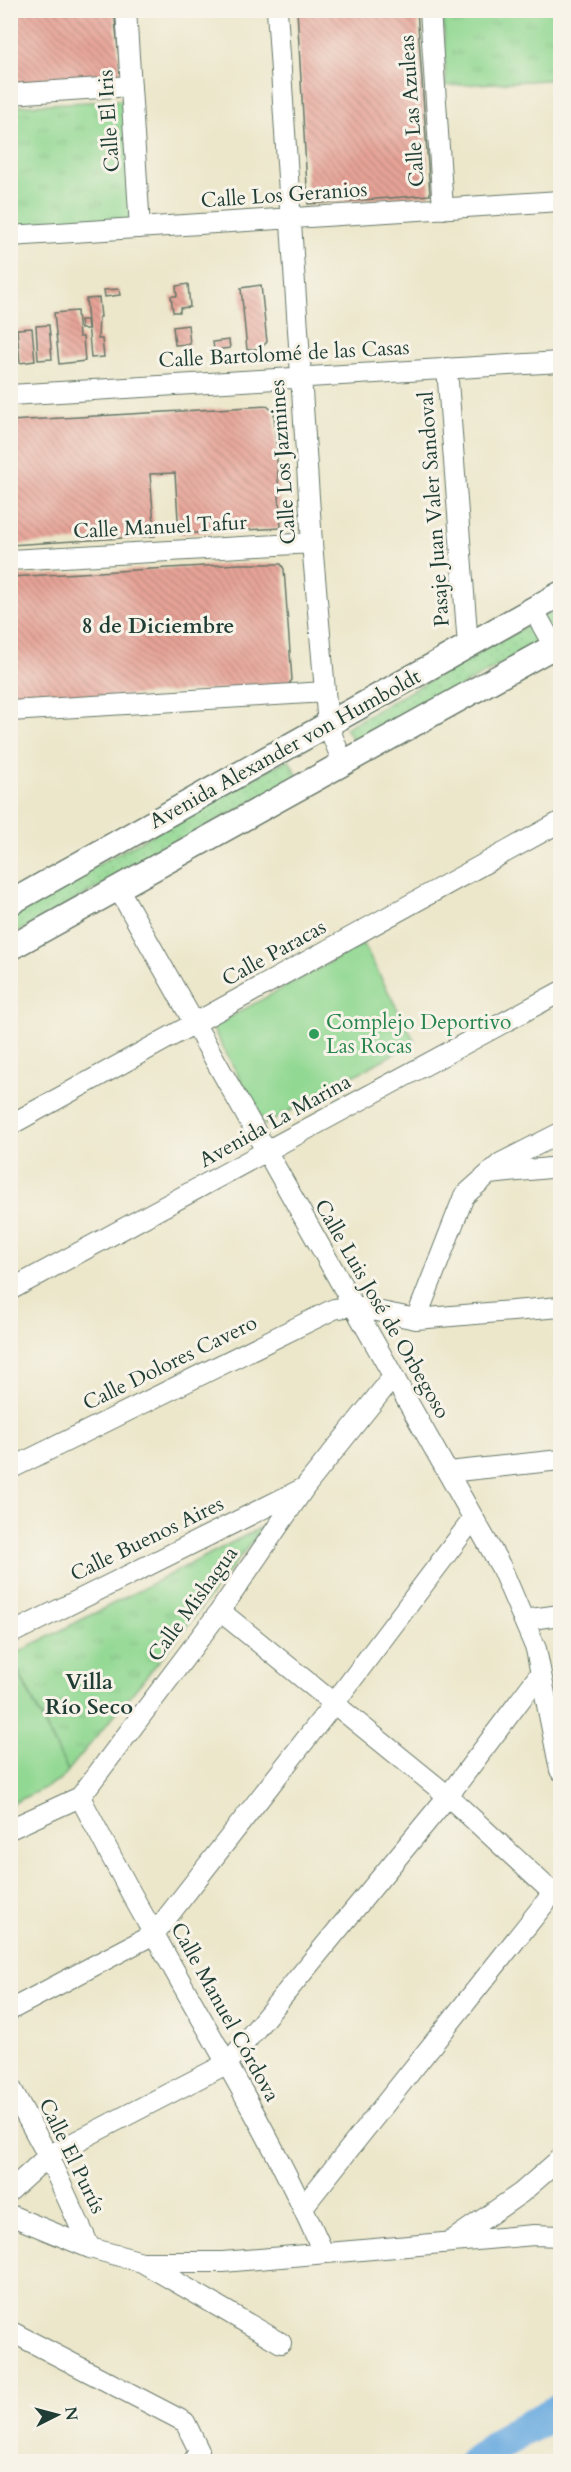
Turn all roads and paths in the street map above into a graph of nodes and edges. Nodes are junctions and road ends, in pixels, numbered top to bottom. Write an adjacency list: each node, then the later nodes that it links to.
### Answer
1 (126, 10): 4 (street, Calle El Iris)
2 (277, 10): 8 (street, Calle Los Jazmines)
3 (430, 10): 7 (street, Calle Las Azuleas)
4 (131, 86): 5 (street); 9 (street, Calle El Iris)
5 (10, 94)
6 (561, 201): 7 (street, Calle Los Geranios)
7 (443, 209): 8 (street, Calle Los Geranios)
8 (291, 218): 9 (street, Calle Los Geranios); 13 (street, Calle Los Jazmines)
9 (140, 228): 10 (street, Calle Los Geranios)
10 (10, 236)
11 (561, 362): 12 (street, Calle Bartolomé de las Casas)
12 (447, 368): 13 (street, Calle Bartolomé de las Casas); 19 (street, Pasaje Juan Valer Sandoval)
13 (302, 377): 14 (street, Calle Bartolomé de las Casas); 15 (street, Calle Los Jazmines)
14 (10, 395)
15 (312, 543): 16 (street, Calle Manuel Tafur); 21 (street, Calle Los Jazmines)
16 (10, 560)
17 (561, 594): 18 (main road, Avenida Alexander von Humboldt)
18 (534, 609): 19 (main road, Avenida Alexander von Humboldt); 20 (street)
19 (468, 646): 23 (main road, Avenida Alexander von Humboldt)
20 (558, 648): 24 (main road, Avenida Alexander von Humboldt)
21 (325, 692): 22 (street); 23 (street, Calle Los Jazmines)
22 (10, 711)
23 (328, 725): 24 (street, Calle Los Jazmines); 27 (main road, Avenida Alexander von Humboldt)
24 (344, 763): 26 (main road, Avenida Alexander von Humboldt)
25 (561, 822): 30 (street, Calle Paracas)
26 (118, 888): 28 (main road, Avenida Alexander von Humboldt); 30 (street, Calle Luis José de Orbegoso)
27 (10, 903)
28 (10, 948)
29 (561, 992): 33 (street, Avenida La Marina)
30 (194, 1024): 31 (street, Calle Paracas); 33 (street, Calle Luis José de Orbegoso)
31 (10, 1125)
32 (561, 1133): 35 (street)
33 (266, 1153): 36 (street, Avenida La Marina); 37 (street, Calle Luis José de Orbegoso)
34 (561, 1167): 35 (street)
35 (489, 1174): 39 (street)
36 (10, 1290)
37 (352, 1306): 39 (street); 40 (street, Calle Luis José de Orbegoso); 42 (street, Calle Dolores Cavero)
38 (561, 1307): 39 (street)
39 (416, 1319)
40 (392, 1378): 43 (street, Calle Luis José de Orbegoso); 44 (street, Calle Mishagua)
41 (561, 1460): 43 (street)
42 (10, 1469)
43 (448, 1472): 45 (street, Calle Luis José de Orbegoso)
44 (305, 1487): 46 (street, Calle Mishagua); 49 (street, Calle Buenos Aires)
45 (473, 1519): 48 (street, Calle Luis José de Orbegoso); 51 (street)
46 (220, 1611): 51 (street); 54 (street, Calle Mishagua)
47 (561, 1615): 48 (street)
48 (524, 1620): 50 (street, Calle Luis José de Orbegoso)
49 (10, 1634)
50 (540, 1674): 52 (street, Calle Luis José de Orbegoso); 53 (street)
51 (334, 1702): 53 (street); 57 (street)
52 (561, 1770)
53 (448, 1796): 56 (street); 59 (street)
54 (80, 1797): 55 (street, Calle Mishagua); 57 (street, Calle Manuel Córdova)
55 (10, 1829)
56 (557, 1890): 64 (street)
57 (154, 1934): 58 (street); 59 (street, Calle Manuel Córdova)
58 (10, 2010)
59 (228, 2062): 61 (street); 64 (street, Calle Manuel Córdova)
60 (10, 2086): 61 (street, Calle El Purús)
61 (48, 2157): 63 (street); 68 (street, Calle El Purús)
62 (561, 2159): 67 (street)
63 (10, 2191)
64 (303, 2207): 69 (street, Calle Manuel Córdova)
65 (10, 2215): 68 (street)
66 (561, 2236): 67 (street)
67 (450, 2242): 69 (street)
68 (90, 2248): 70 (street)
69 (323, 2252): 70 (street)
70 (142, 2262): 72 (street)
71 (10, 2331): 73 (street)
72 (281, 2343)
73 (193, 2462)

